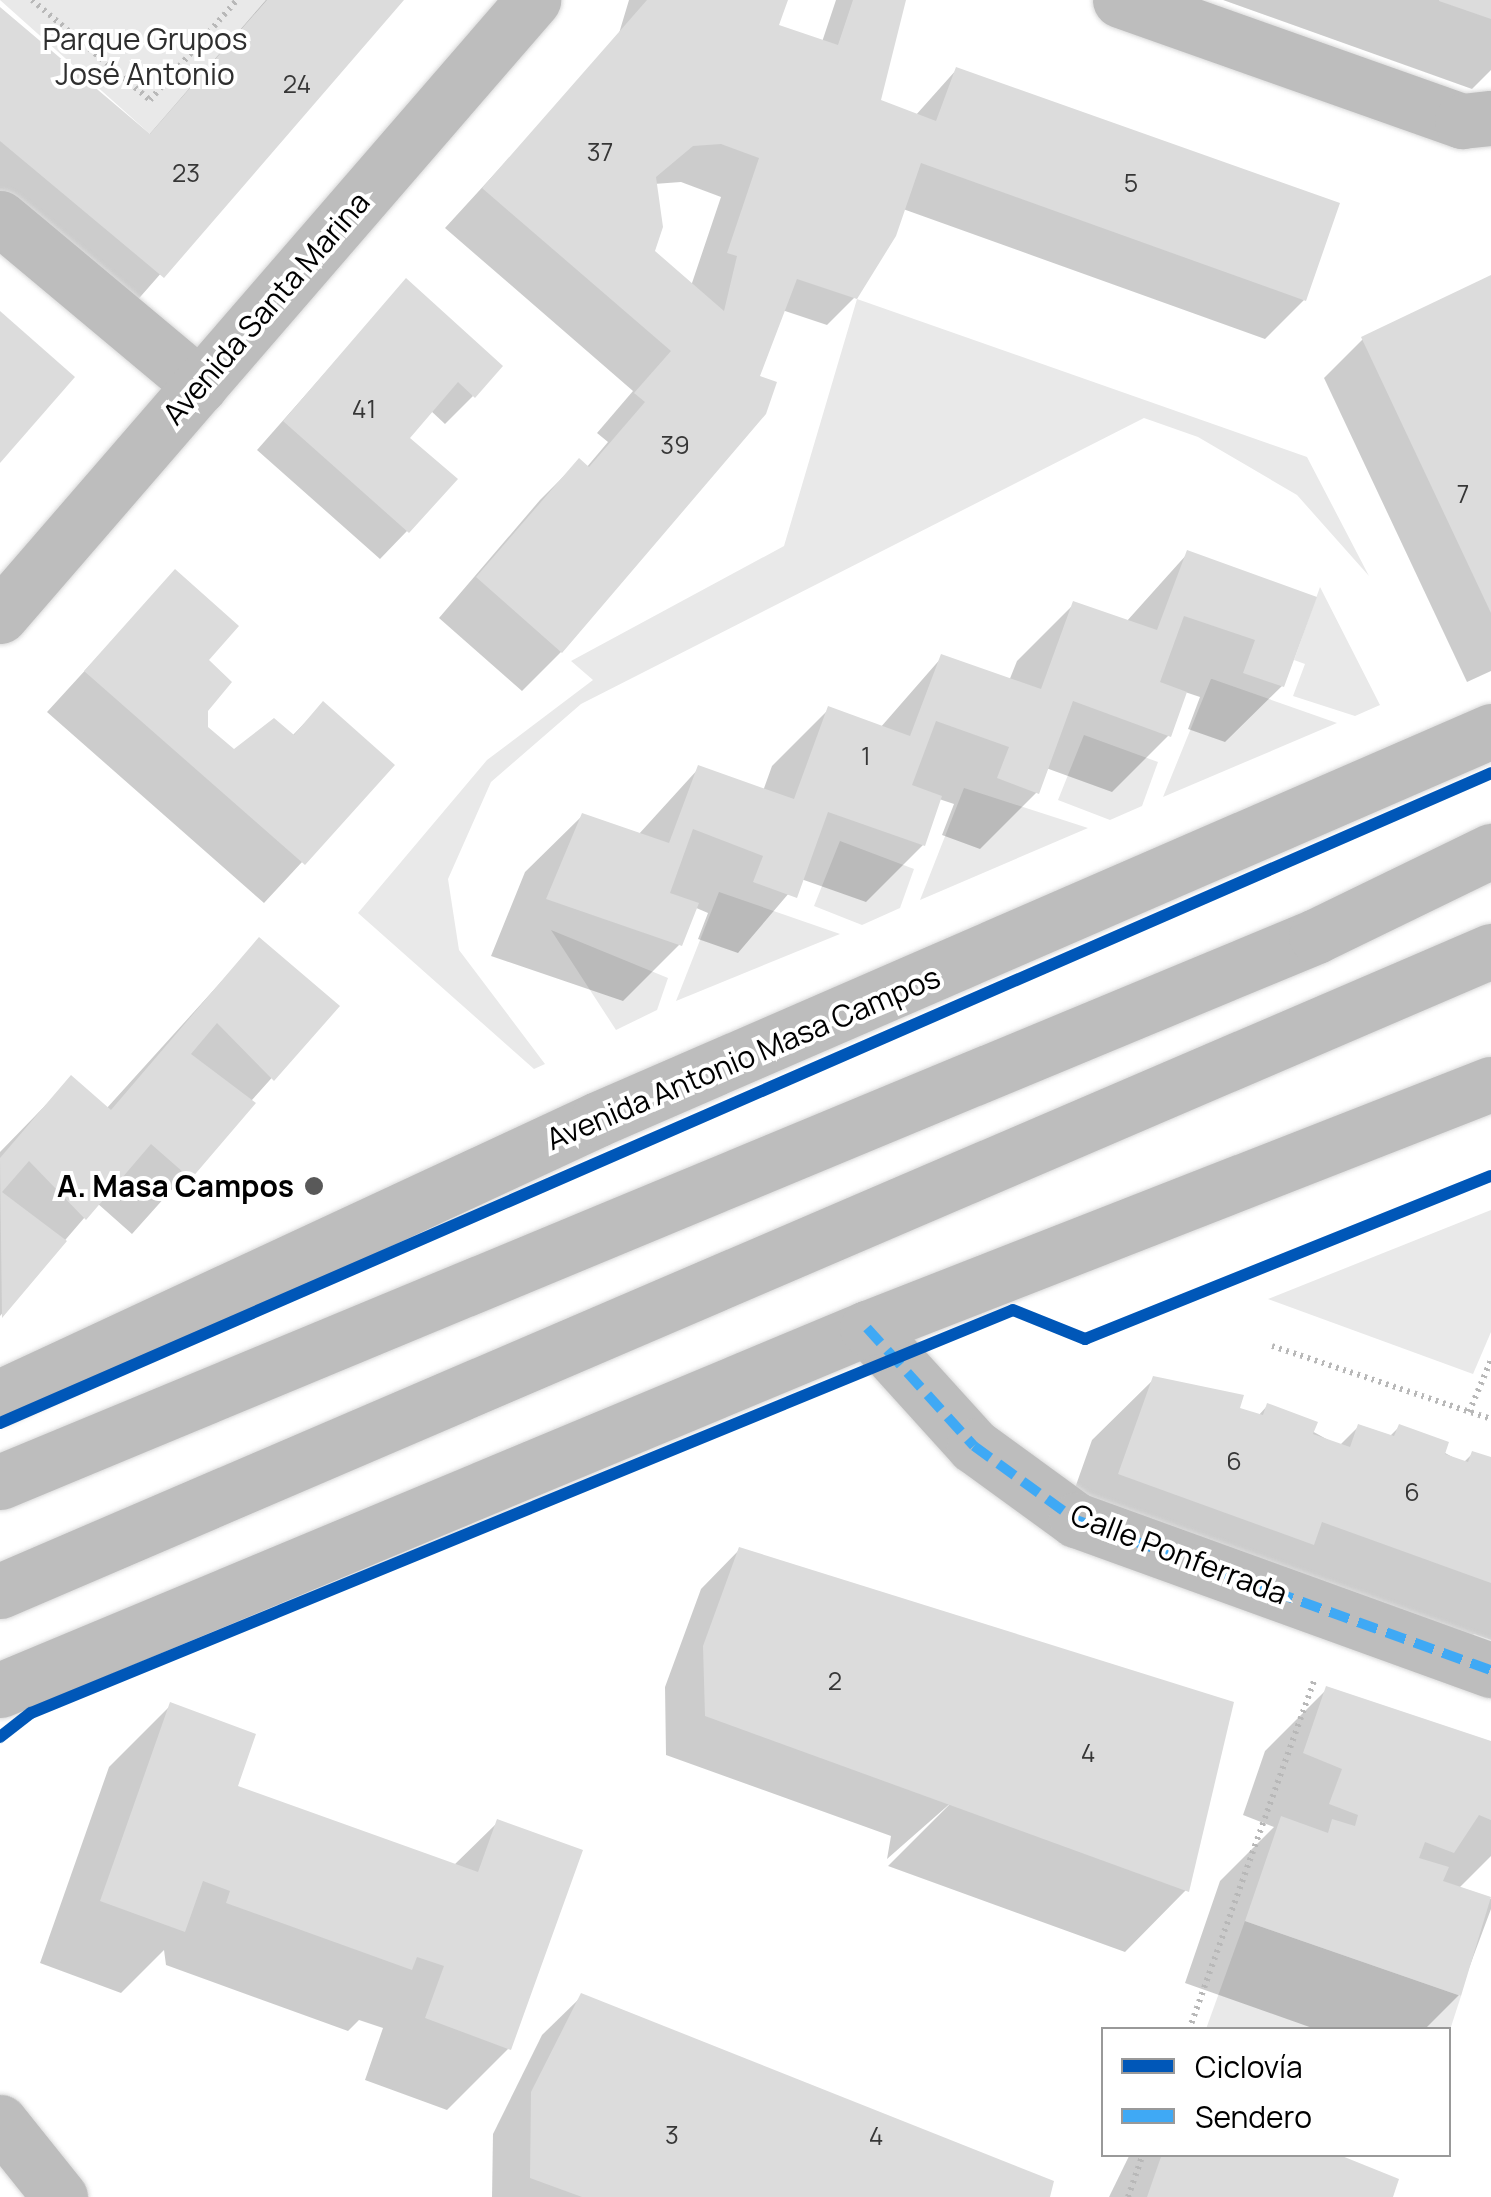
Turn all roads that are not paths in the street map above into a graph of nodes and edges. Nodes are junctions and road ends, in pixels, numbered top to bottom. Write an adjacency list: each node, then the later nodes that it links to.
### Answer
1 (533, 0): 5 (main road, Avenida Santa Marina)
2 (1120, 0): 3 (main road)
3 (1491, 118)
4 (0, 218): 5 (main road)
5 (200, 385): 6 (main road, Avenida Santa Marina)
6 (0, 616)
7 (1491, 731): 12 (main road, Avenida Antonio Masa Campos)
8 (1491, 850): 13 (main road)
9 (1491, 951): 14 (main road)
10 (1491, 1084): 11 (main road)
11 (867, 1328): 15 (main road, Calle Ponferrada); 16 (main road)
12 (0, 1397)
13 (0, 1482)
14 (0, 1591)
15 (1491, 1670)
16 (0, 1690)
17 (0, 2122): 18 (main road)
18 (60, 2197)

